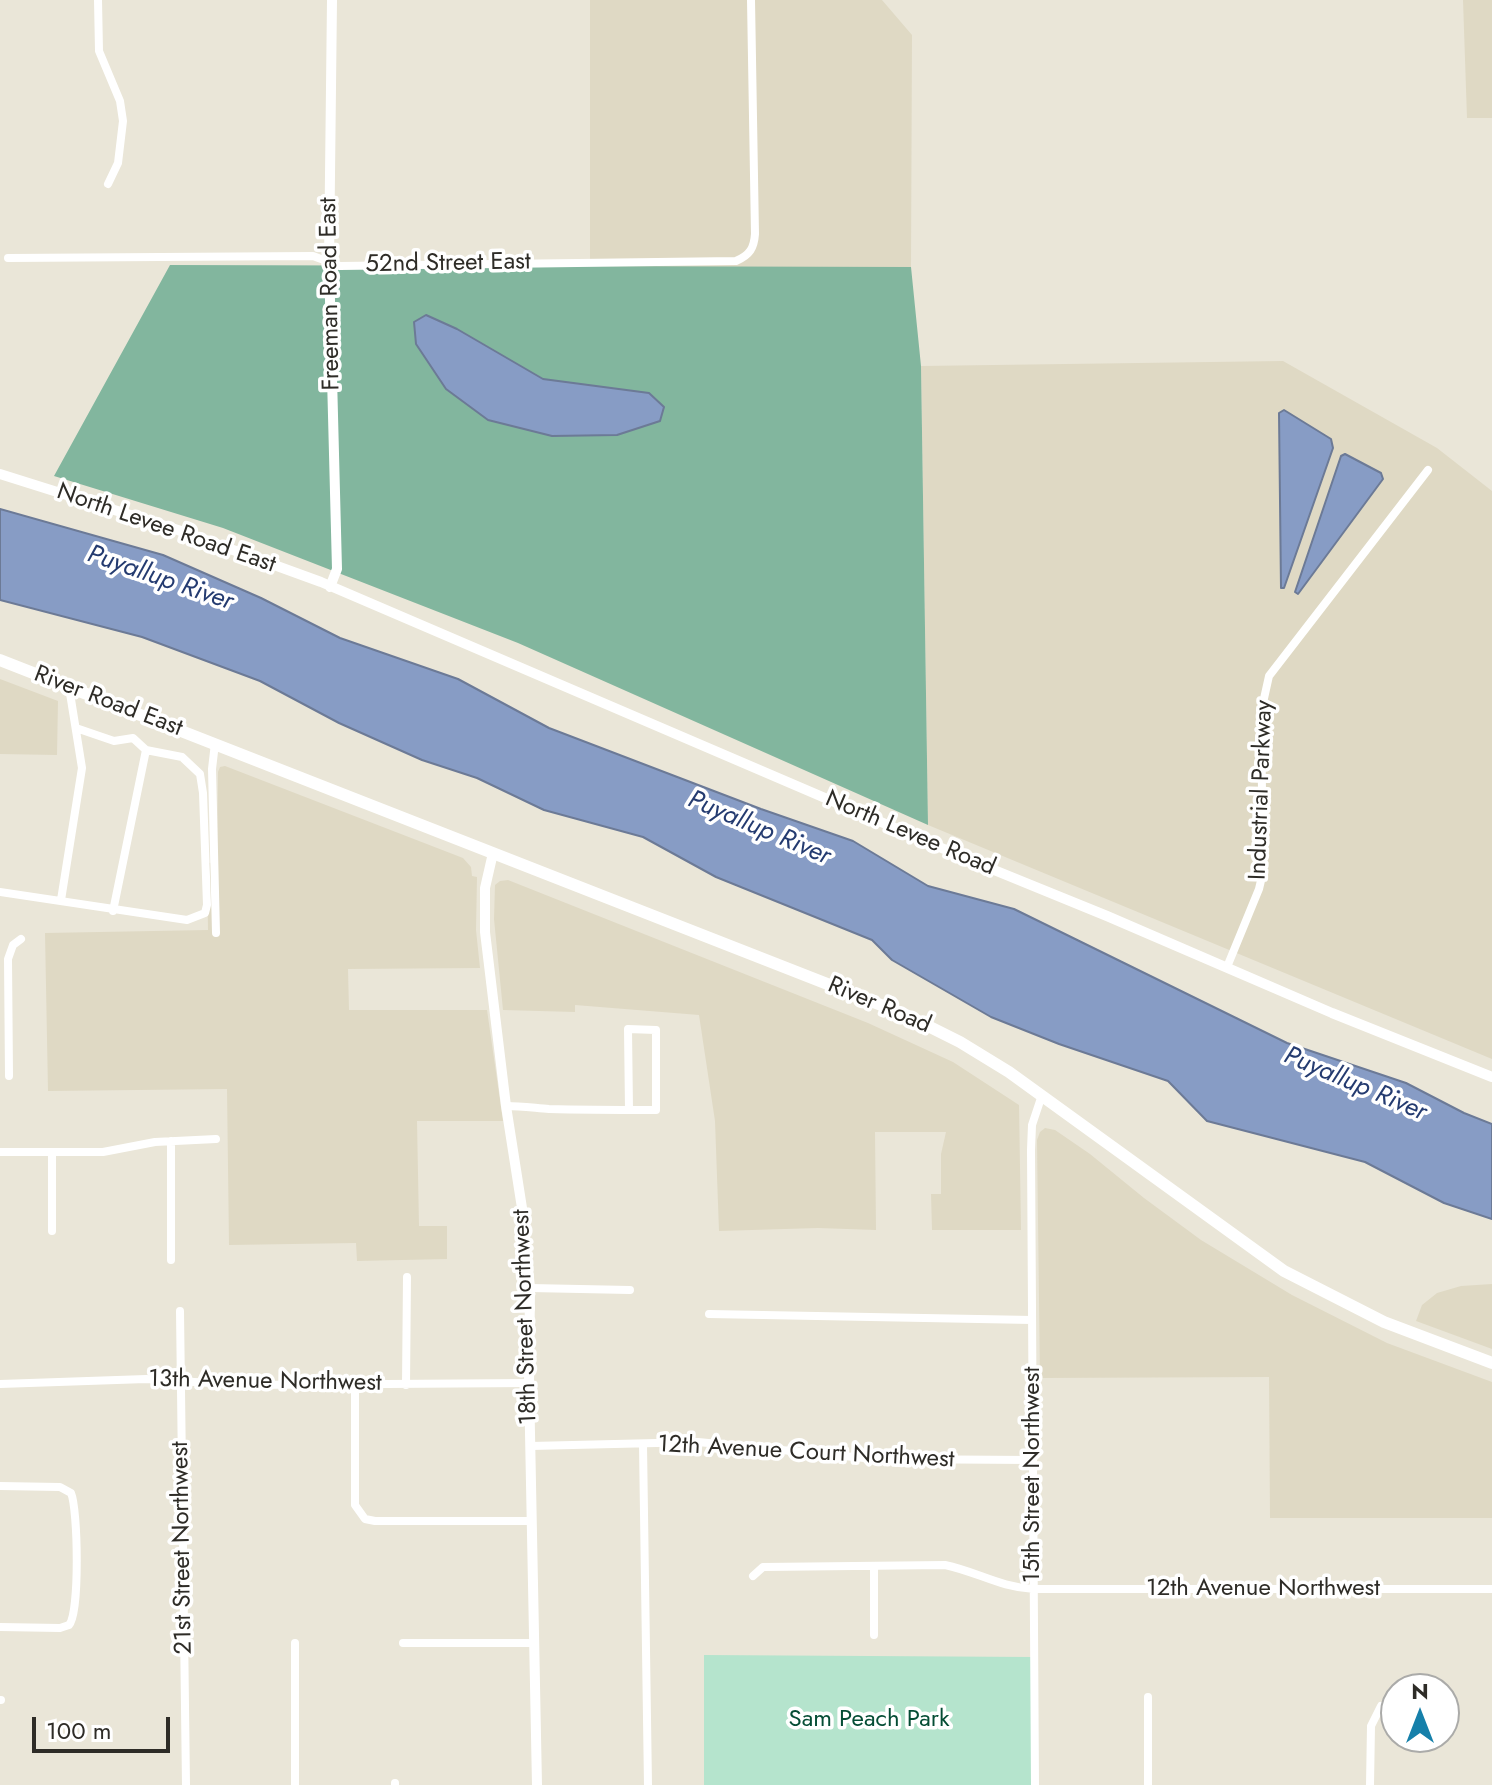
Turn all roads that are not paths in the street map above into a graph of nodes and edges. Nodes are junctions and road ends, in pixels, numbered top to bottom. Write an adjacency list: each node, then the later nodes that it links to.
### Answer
1 (98, 0): 4 (street)
2 (332, 0): 6 (street, Freeman Road East)
3 (751, 0): 6 (street, 52nd Street East)
4 (108, 184)
5 (8, 258): 6 (street, 52nd Street East)
6 (329, 262): 9 (street, Freeman Road East)
7 (1428, 470): 22 (street, Industrial Parkway)
8 (0, 474): 9 (street, North Levee Road East)
9 (330, 587): 22 (street, North Levee Road)
10 (0, 660): 11 (main road, River Road East)
11 (69, 687): 12 (street); 13 (main road, River Road East)
12 (76, 728): 14 (street); 17 (street)
13 (215, 743): 15 (main road, River Road); 19 (street)
14 (146, 750): 18 (street); 18 (street)
15 (493, 853): 26 (main road, River Road); 27 (street, 18th Street Northwest)
16 (0, 892): 17 (street)
17 (61, 900): 18 (street)
18 (113, 911)
19 (216, 933)
20 (21, 939): 21 (street)
21 (4, 959): 23 (street)
22 (1227, 967): 25 (street, North Levee Road)
23 (4, 1040): 24 (street)
24 (9, 1076)
25 (1492, 1077)
26 (1042, 1095): 40 (street, 15th Street Northwest); 41 (main road, River Road)
27 (506, 1106): 28 (street); 36 (street, 18th Street Northwest)
28 (629, 1110): 28 (street)
29 (216, 1139): 30 (street)
30 (171, 1141): 32 (street); 34 (street)
31 (0, 1152): 32 (street)
32 (52, 1152): 33 (street)
33 (52, 1231)
34 (171, 1260)
35 (407, 1277): 46 (street)
36 (530, 1288): 37 (street); 43 (street, 18th Street Northwest)
37 (630, 1290)
38 (180, 1311): 42 (street, 21st Street Northwest)
39 (709, 1314): 40 (street)
40 (1032, 1320): 49 (street, 15th Street Northwest)
41 (1492, 1363)
42 (180, 1380): 44 (street, 13th Avenue Northwest); 45 (street, 13th Avenue Northwest); 63 (street, 21st Street Northwest)
43 (529, 1383): 46 (street, 13th Avenue Northwest); 48 (street, 18th Street Northwest)
44 (0, 1384)
45 (355, 1385): 46 (street, 13th Avenue Northwest); 51 (street)
46 (406, 1385)
47 (643, 1445): 48 (street, 12th Avenue Court Northwest); 49 (street, 12th Avenue Court Northwest); 66 (street)
48 (531, 1446): 51 (street, 18th Street Northwest)
49 (1033, 1460): 54 (street, 15th Street Northwest)
50 (0, 1486): 56 (street)
51 (532, 1521): 60 (street, 18th Street Northwest)
52 (874, 1566): 53 (street, 12th Avenue Northwest); 54 (street, 12th Avenue Northwest); 57 (street)
53 (753, 1576)
54 (1034, 1589): 55 (street, 12th Avenue Northwest); 67 (street, 15th Street Northwest)
55 (1492, 1589)
56 (0, 1627)
57 (874, 1635)
58 (295, 1643): 64 (street)
59 (403, 1643): 60 (street)
60 (534, 1643): 65 (street, 18th Street Northwest)
61 (1148, 1697): 68 (street)
62 (1380, 1708): 69 (street)
63 (186, 1785)
64 (295, 1785)
65 (537, 1785)
66 (648, 1785)
67 (1035, 1785)
68 (1148, 1785)
69 (1370, 1785)

